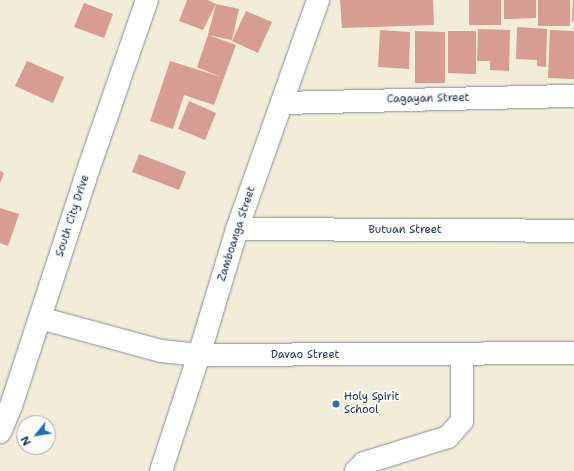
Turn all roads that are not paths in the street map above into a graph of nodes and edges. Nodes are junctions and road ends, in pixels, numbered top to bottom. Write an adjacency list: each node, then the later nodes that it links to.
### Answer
1 (147, 0): 7 (street, South City Drive)
2 (318, 0): 4 (street, Zamboanga Street)
3 (574, 96): 4 (street, Cagayan Street)
4 (282, 103): 5 (street, Zamboanga Street)
5 (237, 229): 6 (street, Butuan Street); 10 (street, Zamboanga Street)
6 (574, 231)
7 (40, 318): 10 (street, Davao Street); 11 (street, South City Drive)
8 (574, 353): 9 (street, Davao Street)
9 (462, 354): 10 (street, Davao Street); 13 (street)
10 (199, 355): 12 (street, Zamboanga Street)
11 (0, 432)
12 (161, 471)
13 (356, 471)

